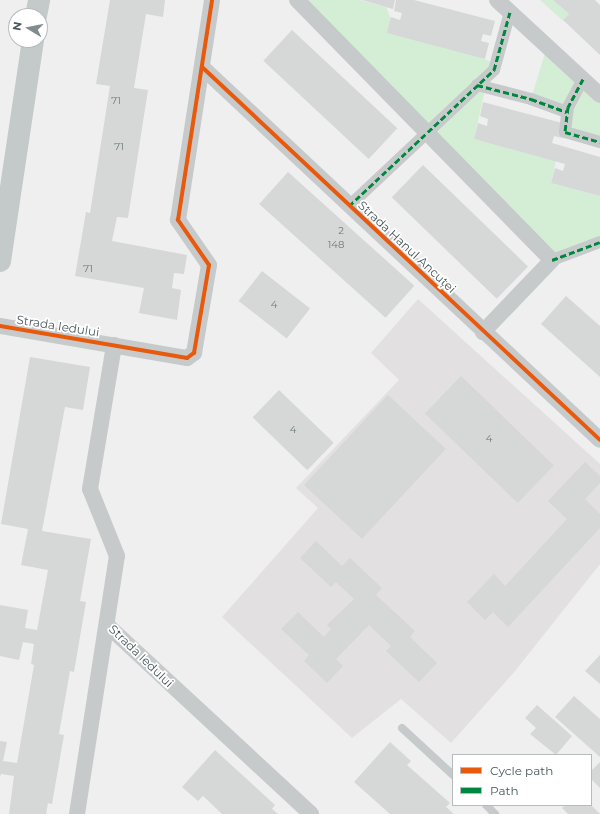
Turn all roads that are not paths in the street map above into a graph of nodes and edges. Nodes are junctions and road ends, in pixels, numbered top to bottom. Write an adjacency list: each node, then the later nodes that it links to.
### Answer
1 (212, 0): 6 (street)
2 (297, 0): 11 (street)
3 (497, 0): 4 (street)
4 (510, 12): 7 (street); 8 (street)
5 (32, 48): 16 (main road)
6 (202, 66): 13 (street, Strada Hanul Ancuței); 19 (street)
7 (583, 79): 9 (street); 10 (street)
8 (477, 85): 10 (street); 11 (street)
9 (600, 95)
10 (567, 112): 12 (street)
11 (427, 132): 13 (street); 15 (street)
12 (600, 142)
13 (349, 206): 18 (street, Strada Hanul Ancuței)
14 (600, 242): 15 (street)
15 (552, 260): 18 (street)
16 (0, 261)
17 (0, 326): 19 (street, Strada Iedului)
18 (483, 332): 20 (street, Strada Hanul Ancuței)
19 (114, 345): 21 (street, Strada Iedului)
20 (600, 440)
21 (107, 625): 25 (street); 26 (street, Strada Iedului)
22 (402, 728): 23 (lane)
23 (452, 774)
24 (487, 806): 27 (lane)
25 (78, 814)
26 (311, 814)
27 (495, 814)

